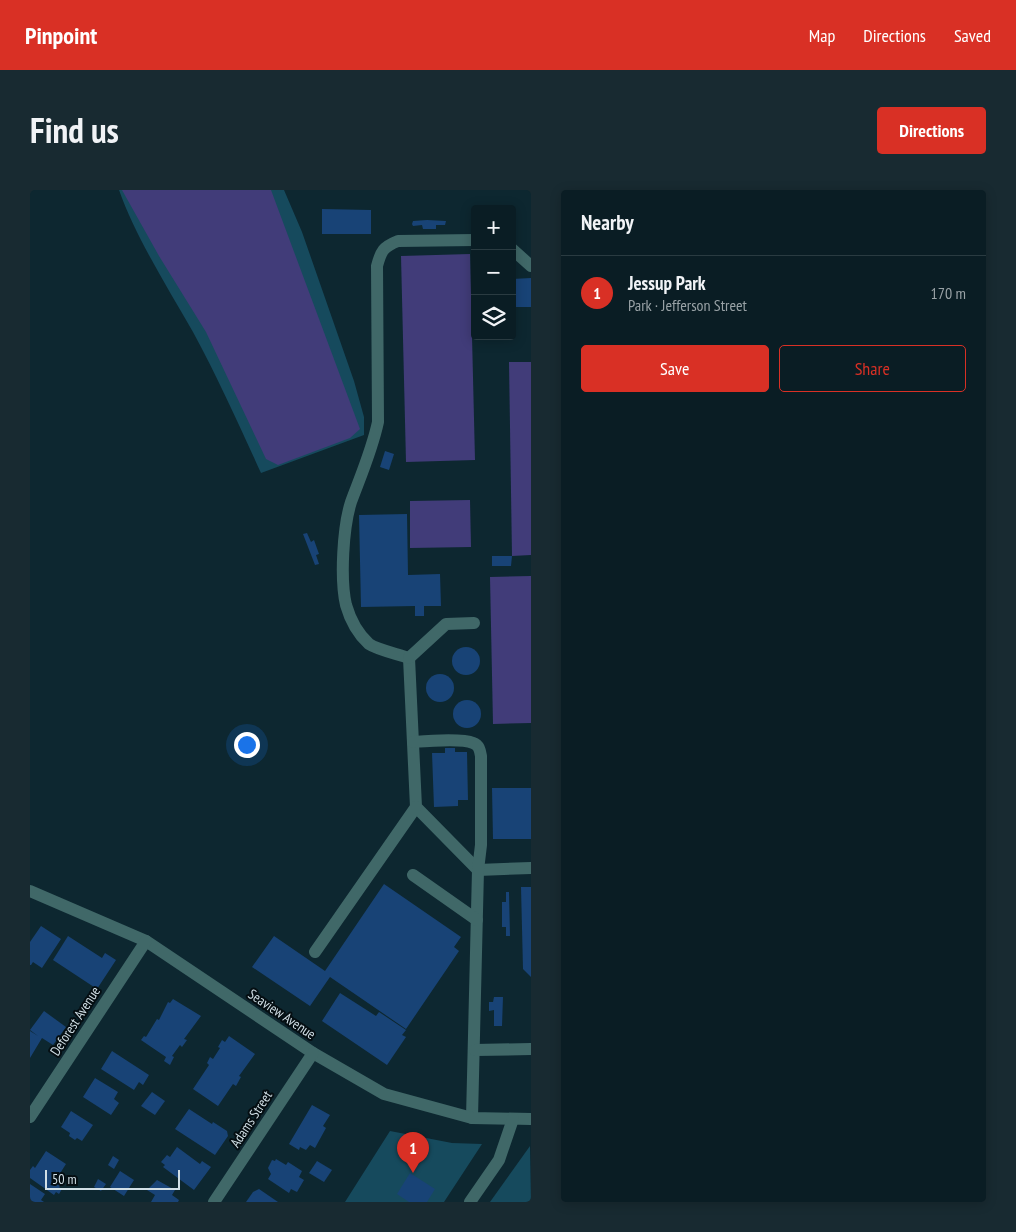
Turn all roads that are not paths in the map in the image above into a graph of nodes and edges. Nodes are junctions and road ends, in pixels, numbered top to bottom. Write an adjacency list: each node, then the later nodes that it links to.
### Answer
1 (471, 240): 5 (street)
2 (516, 253): 3 (street)
3 (531, 266)
4 (474, 623): 5 (street)
5 (409, 658): 6 (street)
6 (413, 742): 7 (street); 9 (street)
7 (416, 807): 9 (street); 14 (street)
8 (531, 868): 9 (street)
9 (478, 870): 12 (street)
10 (413, 875): 12 (street)
11 (30, 891): 13 (street, Seaview Avenue)
12 (478, 920): 16 (street)
13 (146, 940): 17 (street, Seaview Avenue); 18 (street, Deforest Avenue)
14 (315, 952)
15 (531, 1049): 16 (street)
16 (475, 1050): 19 (street)
17 (312, 1053): 19 (street, Seaview Avenue); 22 (street, Adams Street)
18 (30, 1117)
19 (472, 1118): 20 (street, Seaview Avenue)
20 (513, 1119): 21 (street, Seaview Avenue); 23 (street)
21 (531, 1119)
22 (214, 1202)
23 (470, 1202)

